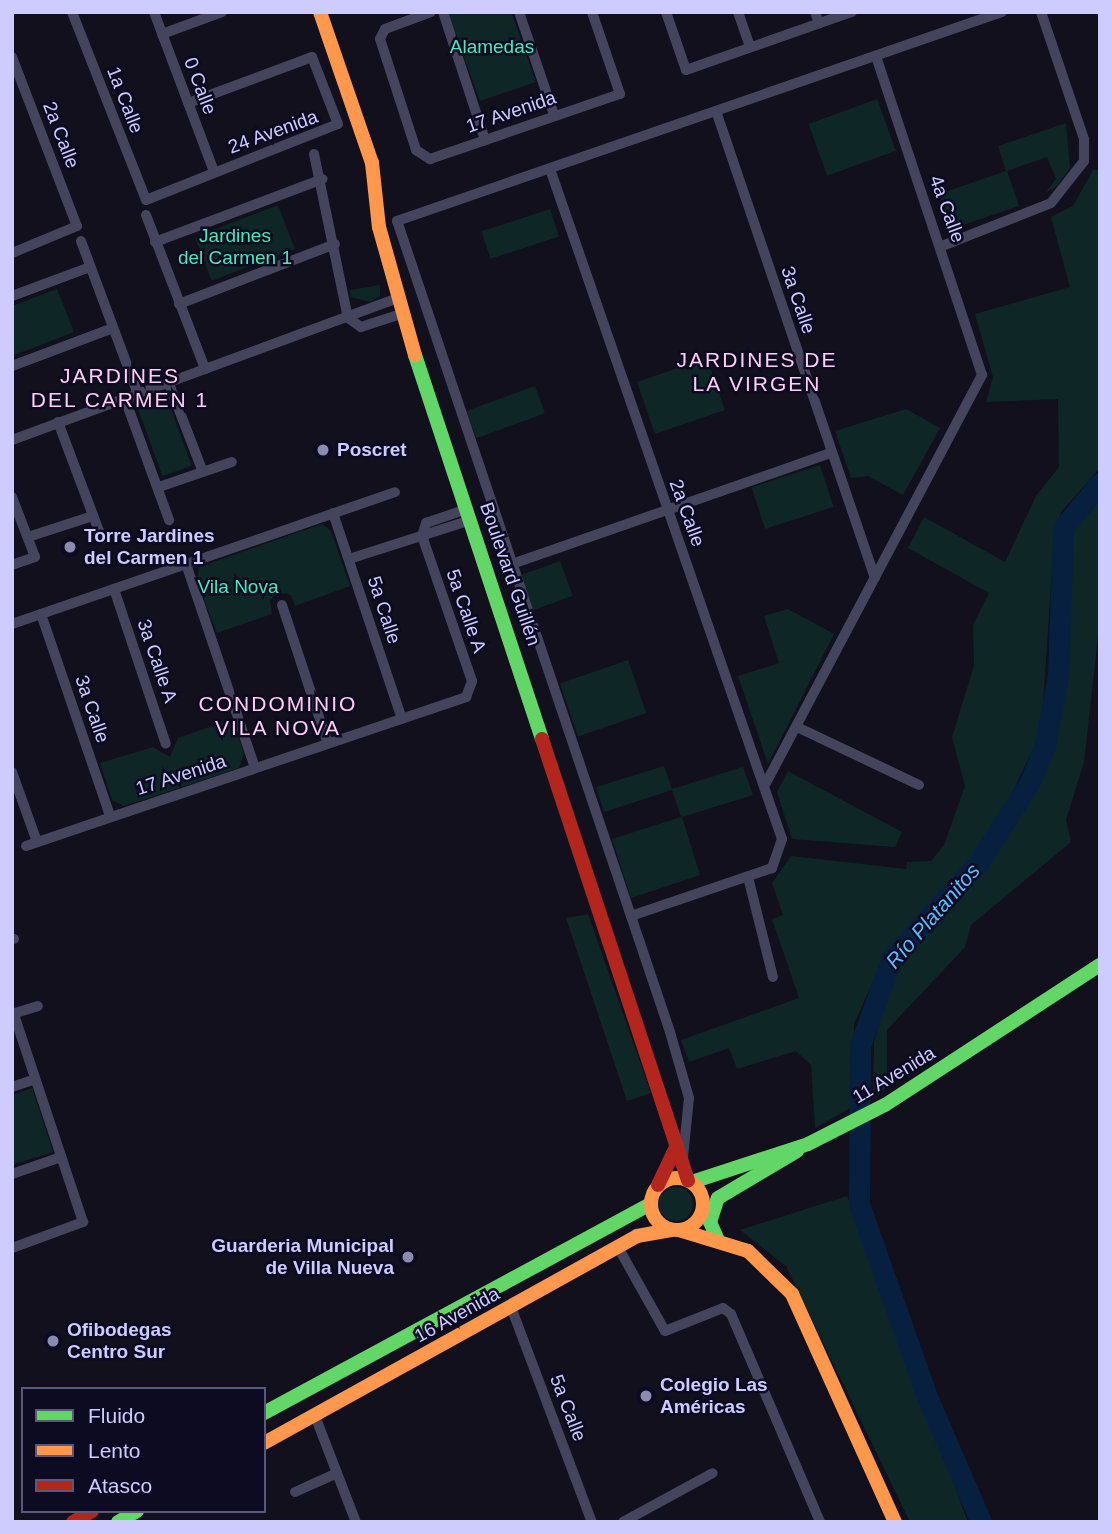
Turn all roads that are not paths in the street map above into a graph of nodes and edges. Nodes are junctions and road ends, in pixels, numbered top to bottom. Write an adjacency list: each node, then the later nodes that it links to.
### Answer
1 (72, 12): 28 (street, 1a Calle)
2 (154, 12): 16 (street, 0 Calle)
3 (222, 12): 16 (street)
4 (430, 12): 23 (street, 17 Avenida)
5 (443, 12): 23 (street)
6 (519, 12): 22 (street)
7 (592, 12): 22 (street, 17 Avenida)
8 (666, 12): 17 (street)
9 (738, 12): 17 (street)
10 (815, 12): 15 (street)
11 (852, 12): 15 (street)
12 (1002, 12): 19 (street)
13 (1041, 12): 33 (street)
14 (323, 15): 37 (main road, Boulevard Guillén)
15 (819, 23): 17 (street)
16 (162, 34): 20 (street, 0 Calle)
17 (750, 47)
18 (12, 57): 34 (street, 2a Calle)
19 (876, 57): 21 (street); 33 (street, 4a Calle)
20 (188, 103): 26 (street, 0 Calle); 26 (street, 24 Avenida)
21 (716, 111): 25 (street); 49 (street, 3a Calle)
22 (554, 115): 23 (street, 17 Avenida)
23 (485, 139)
24 (314, 154): 27 (street)
25 (550, 169): 55 (street, 2a Calle); 65 (street)
26 (214, 172): 28 (street, 24 Avenida)
27 (323, 179): 31 (street); 32 (street)
28 (146, 200)
29 (146, 215): 31 (street)
30 (81, 241): 35 (street)
31 (155, 242): 38 (street)
32 (335, 244): 38 (street); 40 (street)
33 (942, 246): 67 (street, 4a Calle)
34 (12, 253)
35 (90, 267): 36 (street); 41 (street)
36 (12, 296)
37 (396, 299): 39 (main road, Boulevard Guillén); 40 (street)
38 (179, 304): 43 (street)
39 (401, 314): 40 (street); 57 (main road, Boulevard Guillén)
40 (348, 318): 43 (street)
41 (113, 328): 42 (street); 45 (street)
42 (12, 366)
43 (205, 369): 44 (street)
44 (169, 384): 45 (street); 51 (street)
45 (138, 394): 46 (street)
46 (125, 399): 47 (street); 52 (street)
47 (58, 422): 48 (street); 58 (street)
48 (12, 440)
49 (831, 453): 55 (street); 67 (street, 3a Calle)
50 (232, 462): 51 (street)
51 (203, 472): 52 (street)
52 (159, 487): 59 (street)
53 (395, 492): 56 (street)
54 (12, 497): 61 (street)
55 (666, 507): 65 (street); 79 (street, 2a Calle)
56 (333, 513): 63 (street, 5a Calle); 64 (street)
57 (469, 515): 60 (street); 60 (street); 91 (main road, Boulevard Guillén)
58 (93, 516): 61 (street); 62 (street)
59 (169, 520)
60 (422, 536): 63 (street); 72 (street, 5a Calle A)
61 (28, 537): 66 (street)
62 (102, 539)
63 (349, 559): 73 (street, 5a Calle)
64 (186, 564): 68 (street); 77 (street)
65 (512, 564): 83 (street)
66 (12, 565)
67 (875, 578): 74 (street)
68 (114, 589): 70 (street); 75 (street, 3a Calle A)
69 (282, 605): 76 (street)
70 (41, 614): 71 (street); 81 (street, 3a Calle)
71 (12, 624)
72 (466, 697): 73 (street, 17 Avenida)
73 (402, 719): 76 (street, 17 Avenida)
74 (797, 727): 79 (street); 80 (street)
75 (166, 744)
76 (328, 744): 77 (street, 17 Avenida)
77 (255, 768): 81 (street, 17 Avenida)
78 (12, 772): 81 (street, 17 Avenida)
79 (766, 783): 82 (street, 2a Calle)
80 (919, 785)
81 (110, 816)
82 (748, 877): 83 (street); 85 (street)
83 (631, 916): 90 (street)
84 (1100, 965): 92 (main road, 11 Avenida)
85 (772, 977)
86 (38, 1006): 87 (street)
87 (13, 1014): 88 (street)
88 (35, 1079): 89 (street); 94 (street)
89 (12, 1087)
90 (688, 1122): 91 (street); 93 (street)
91 (673, 1127): 93 (main road, Boulevard Guillén)
92 (808, 1144): 96 (main road, 11 Avenida); 100 (main road)
93 (680, 1151): 96 (main road, Boulevard Guillén); 97 (main road)
94 (61, 1157): 95 (street); 102 (street)
95 (12, 1174)
96 (690, 1181): 97 (main road); 99 (main road)
97 (655, 1188): 98 (main road)
98 (650, 1204): 99 (main road); 104 (main road, 16 Avenida)
99 (675, 1230): 100 (main road); 101 (main road, 16 Avenida)
100 (718, 1240): 118 (main road)
101 (618, 1247): 103 (main road, 16 Avenida); 117 (street)
102 (12, 1248)
103 (511, 1307): 105 (main road, 16 Avenida); 115 (street, 5a Calle)
104 (266, 1412)
105 (315, 1416): 106 (main road, 16 Avenida); 107 (street)
106 (266, 1442)
107 (337, 1473): 109 (street); 114 (street)
108 (713, 1473): 116 (street)
109 (295, 1492)
110 (89, 1513): 112 (main road)
111 (134, 1513): 113 (main road)
112 (73, 1522)
113 (118, 1522)
114 (356, 1522)
115 (592, 1522)
116 (623, 1522)
117 (820, 1522)
118 (895, 1522)

